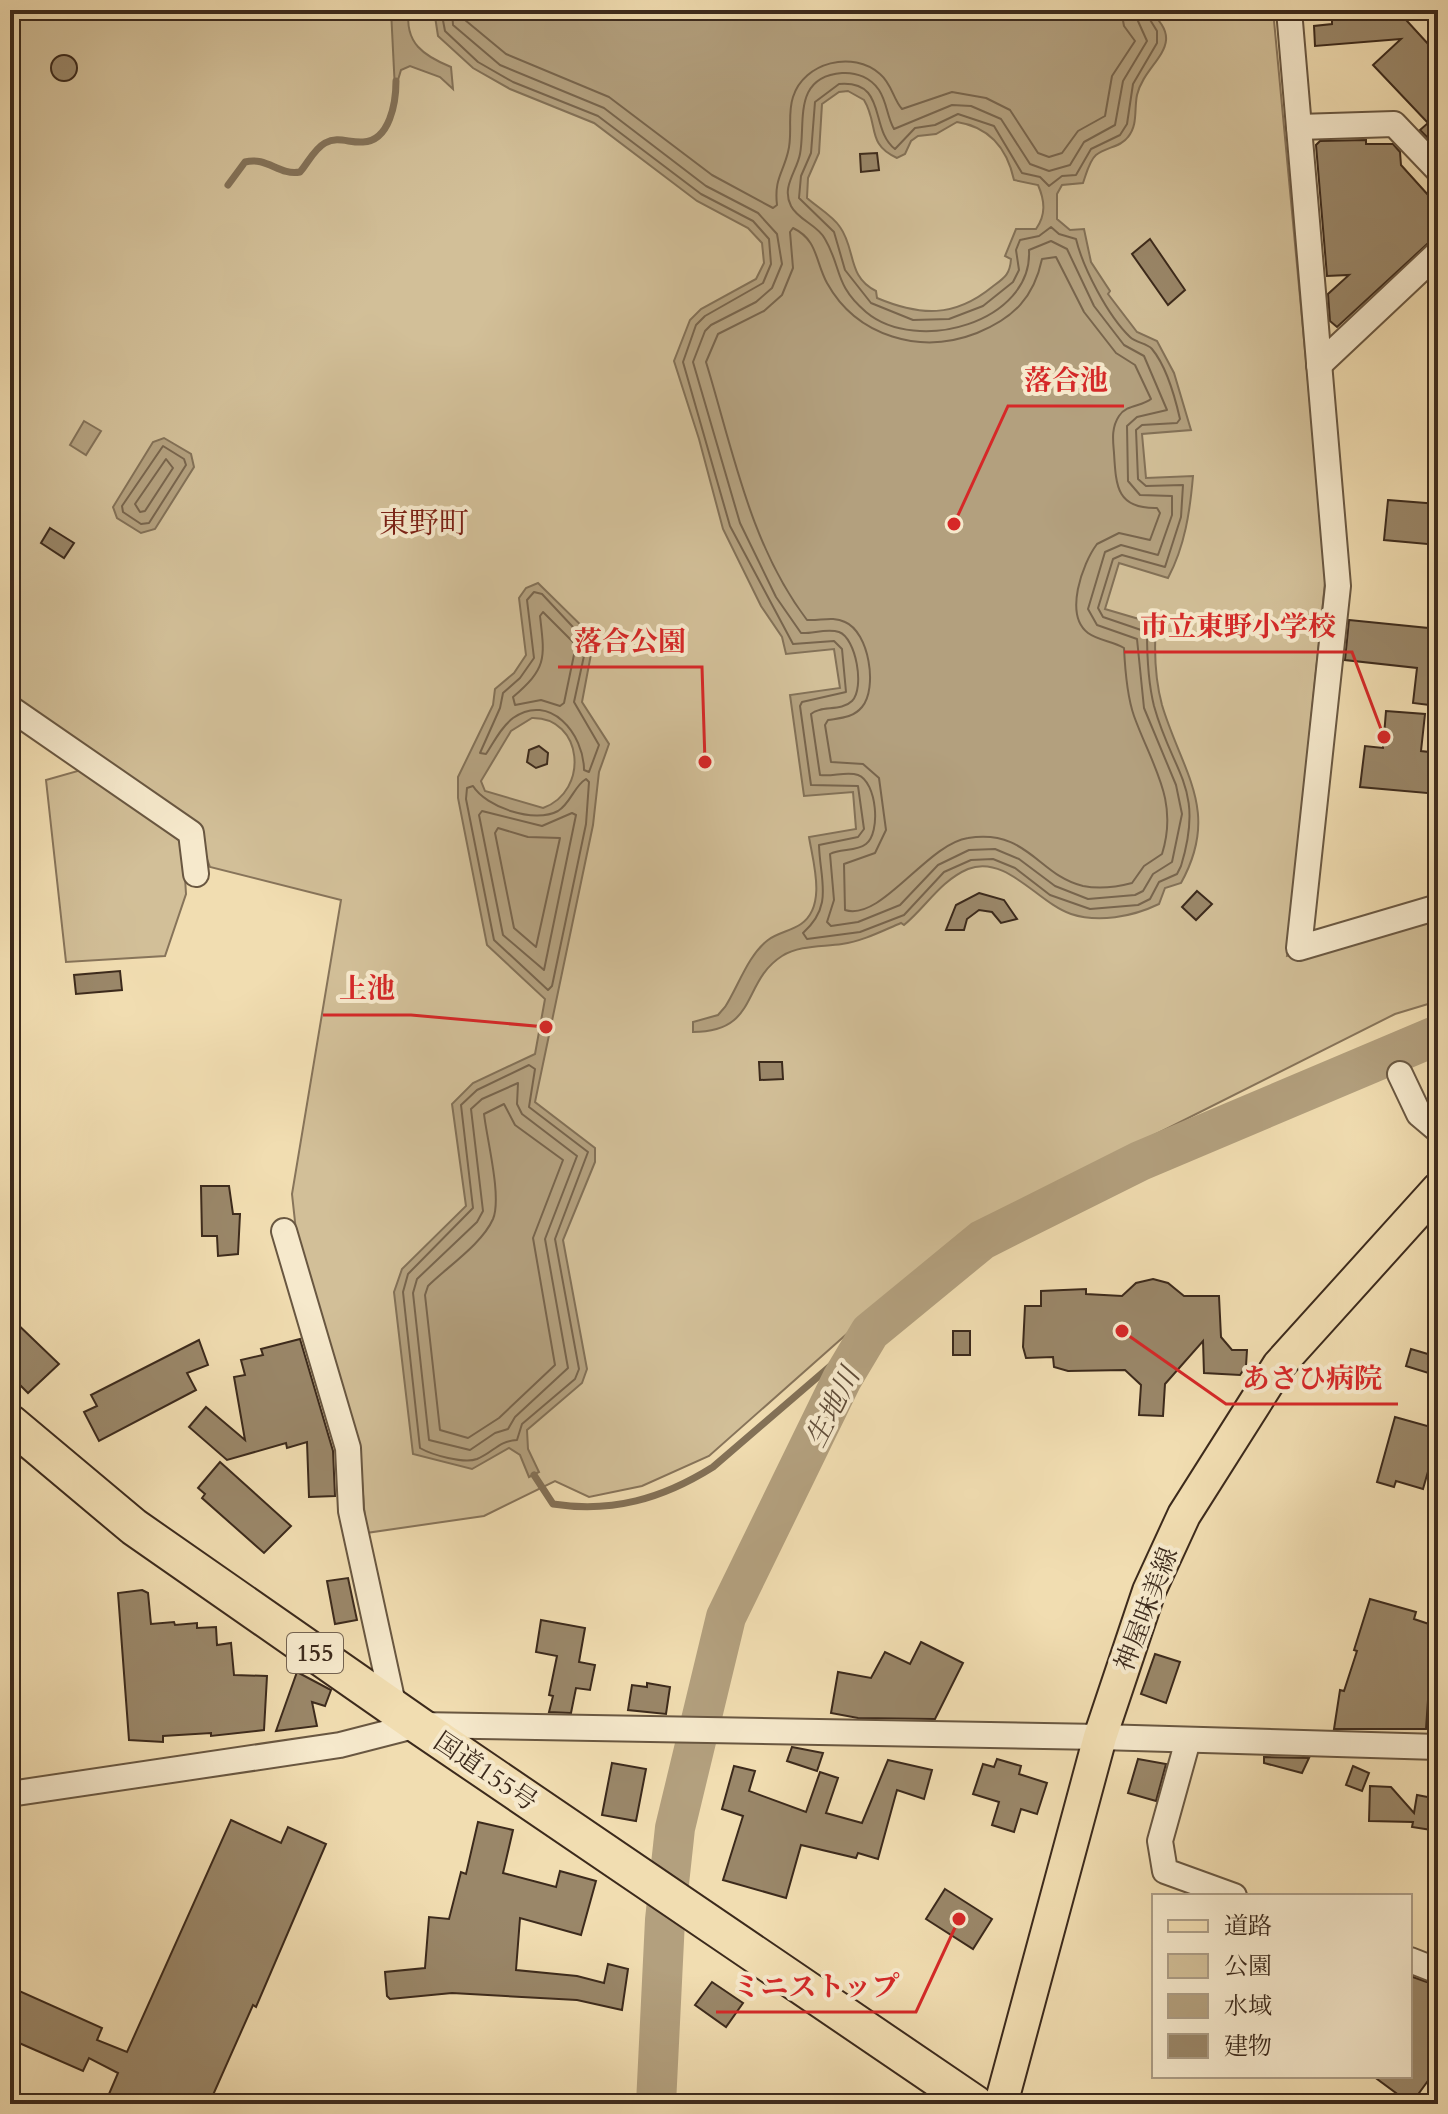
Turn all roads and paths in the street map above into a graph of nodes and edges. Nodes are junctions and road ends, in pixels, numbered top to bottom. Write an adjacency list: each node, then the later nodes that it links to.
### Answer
1 (1289, 10): 2 (street)
2 (1299, 127): 3 (street); 5 (street)
3 (1438, 170)
4 (1438, 253): 5 (street)
5 (1319, 365): 8 (street)
6 (10, 708): 7 (street)
7 (196, 874)
8 (1438, 907)
9 (1400, 1074): 10 (street)
10 (1438, 1130)
11 (1438, 1189): 15 (main road, 神屋味美線)
12 (284, 1231): 14 (street)
13 (10, 1423): 14 (highway, 国道155号 / 155)
14 (406, 1717): 15 (street); 18 (street); 22 (highway, 国道155号 / 155)
15 (1100, 1737): 16 (street); 23 (main road, 神屋味美線)
16 (1188, 1740): 17 (street); 19 (street)
17 (1438, 1747)
18 (10, 1794)
19 (1228, 1894)
20 (1412, 1961): 21 (street)
21 (1438, 1971)
22 (975, 2104)
23 (1001, 2104)

